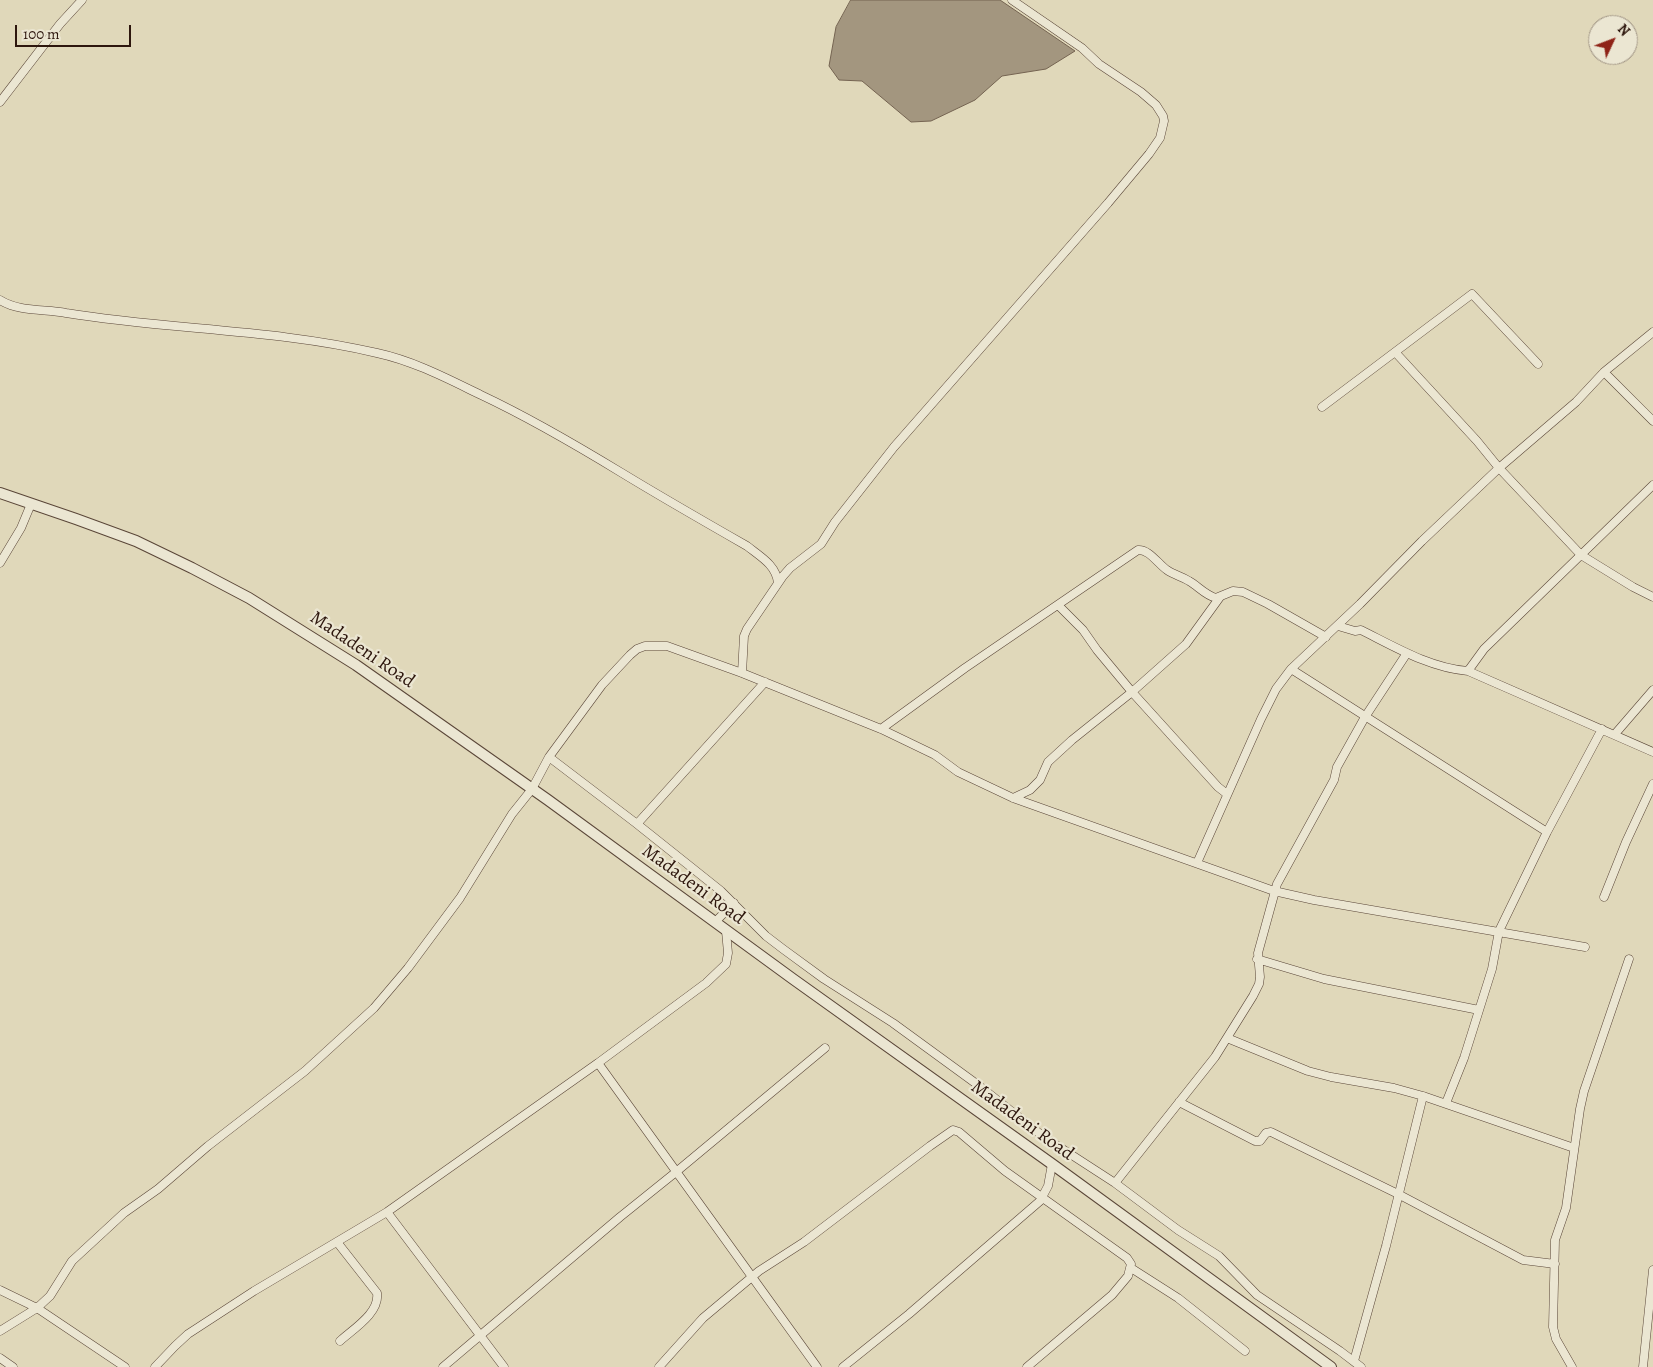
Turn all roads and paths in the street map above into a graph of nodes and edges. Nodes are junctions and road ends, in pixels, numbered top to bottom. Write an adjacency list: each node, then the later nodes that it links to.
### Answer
1 (82, 0): 3 (street)
2 (1012, 0): 17 (street)
3 (0, 102)
4 (0, 300): 17 (street)
5 (1653, 332): 8 (street)
6 (1395, 352): 7 (street); 9 (street); 11 (street)
7 (1538, 364)
8 (1604, 372): 10 (street); 11 (street)
9 (1322, 407)
10 (1653, 420)
11 (1499, 468): 15 (street); 21 (street)
12 (1653, 485): 15 (street)
13 (0, 493): 14 (street, Madadeni Road)
14 (31, 504): 16 (street); 37 (street, Madadeni Road)
15 (1582, 555): 19 (street); 25 (street)
16 (0, 562)
17 (778, 583): 26 (street)
18 (1220, 597): 20 (street); 22 (street); 29 (street)
19 (1653, 597)
20 (1058, 606): 29 (street); 31 (street)
21 (1338, 626): 22 (street); 23 (street)
22 (1326, 637): 24 (street)
23 (1407, 653): 25 (street); 30 (street)
24 (1291, 669): 30 (street); 38 (street)
25 (1468, 671): 32 (street)
26 (742, 673): 27 (street); 35 (street)
27 (765, 682): 31 (street); 40 (street)
28 (1653, 690): 33 (street)
29 (1132, 692): 38 (street); 39 (street)
30 (1365, 716): 41 (street); 43 (street)
31 (881, 729): 39 (street)
32 (1602, 729): 33 (street); 41 (street)
33 (1615, 734): 34 (street)
34 (1653, 752)
35 (549, 758): 37 (street); 40 (street)
36 (1653, 784): 44 (street)
37 (532, 789): 46 (street, Madadeni Road); 72 (street)
38 (1227, 794): 42 (street)
39 (1014, 798): 42 (street)
40 (637, 824): 45 (street)
41 (1547, 832): 48 (street)
42 (1197, 863): 43 (street)
43 (1274, 891): 48 (street); 50 (street)
44 (1604, 897)
45 (734, 903): 46 (street); 62 (street)
46 (715, 922): 47 (street, Madadeni Road)
47 (726, 931): 55 (street); 60 (street, Madadeni Road)
48 (1499, 931): 49 (street); 52 (street)
49 (1585, 947)
50 (1257, 959): 52 (street); 53 (street)
51 (1628, 959): 59 (street)
52 (1479, 1010): 58 (street)
53 (1227, 1038): 56 (street); 57 (street)
54 (825, 1048): 61 (street)
55 (598, 1062): 61 (street); 65 (street)
56 (1423, 1096): 58 (street); 63 (street)
57 (1179, 1102): 62 (street); 63 (street)
58 (1446, 1102): 59 (street)
59 (1574, 1148): 67 (street)
60 (1052, 1164): 64 (street); 88 (street, Madadeni Road)
61 (676, 1172): 70 (street); 74 (street)
62 (1115, 1183): 78 (street)
63 (1398, 1194): 67 (street); 78 (street)
64 (1043, 1197): 68 (street); 70 (street); 86 (street)
65 (387, 1212): 66 (street); 74 (street)
66 (337, 1242): 75 (street); 81 (street)
67 (1554, 1264): 90 (street)
68 (1131, 1268): 76 (street); 87 (street)
69 (1653, 1270): 91 (street)
70 (752, 1278): 84 (street); 85 (street)
71 (0, 1290): 72 (street)
72 (37, 1308): 73 (street); 80 (street)
73 (0, 1331)
74 (481, 1336): 82 (street); 83 (street)
75 (340, 1341)
76 (1245, 1351)
77 (0, 1358): 79 (street)
78 (1354, 1361): 89 (street)
79 (13, 1367)
80 (125, 1367)
81 (155, 1367)
82 (443, 1367)
83 (504, 1367)
84 (659, 1367)
85 (817, 1367)
86 (843, 1367)
87 (1027, 1367)
88 (1331, 1367)
89 (1361, 1367)
90 (1572, 1367)
91 (1643, 1367)

